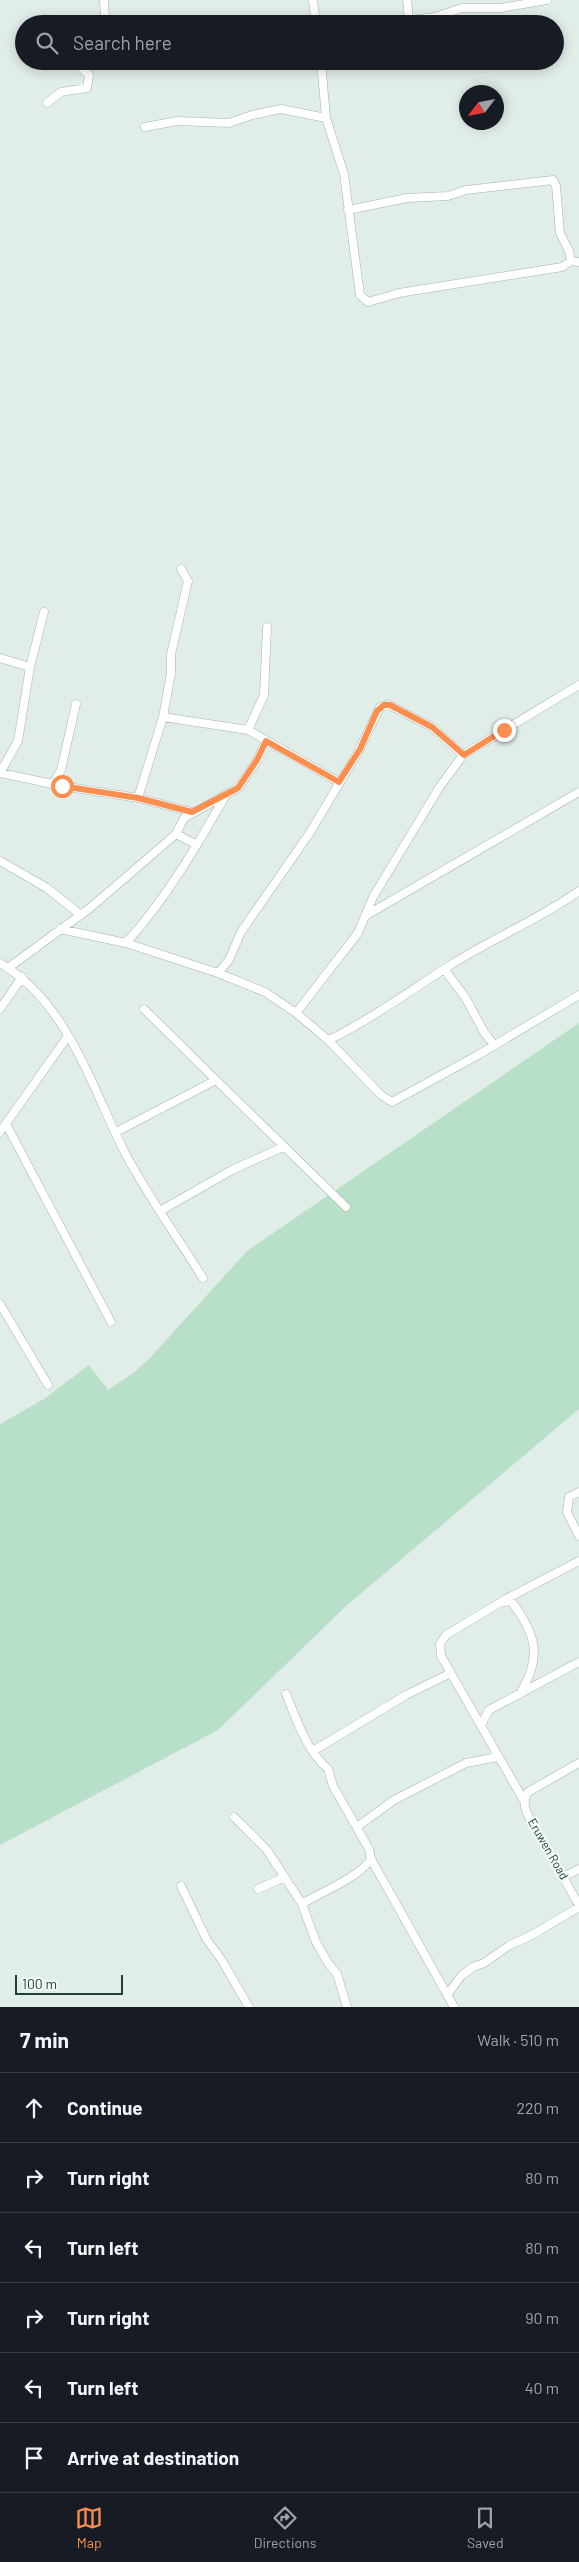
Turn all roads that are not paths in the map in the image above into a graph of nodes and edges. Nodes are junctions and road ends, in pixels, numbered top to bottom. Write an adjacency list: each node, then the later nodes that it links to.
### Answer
1 (104, 0): 6 (street)
2 (313, 0): 7 (street)
3 (407, 0): 8 (street)
4 (547, 0): 5 (street)
5 (490, 4): 9 (street)
6 (105, 15)
7 (315, 15)
8 (409, 15)
9 (441, 15)
10 (83, 70): 12 (street)
11 (322, 70): 13 (street)
12 (46, 103)
13 (326, 118): 14 (street); 15 (street)
14 (145, 127)
15 (348, 210): 16 (street); 16 (street)
16 (575, 262)
17 (181, 569): 24 (street)
18 (44, 612): 21 (street)
19 (267, 627): 25 (street)
20 (0, 658): 21 (street)
21 (30, 667): 28 (street)
22 (579, 685): 29 (street)
23 (76, 704): 32 (street)
24 (163, 717): 25 (street); 35 (street)
25 (248, 730): 26 (street)
26 (266, 741): 31 (street); 34 (street)
27 (0, 752): 28 (street)
28 (9, 755): 30 (street)
29 (464, 755): 31 (street); 42 (street)
30 (0, 773): 32 (street)
31 (339, 782): 48 (street)
32 (53, 784): 35 (street)
33 (579, 792): 42 (street)
34 (226, 795): 36 (street); 38 (street)
35 (138, 798): 36 (street)
36 (192, 812): 37 (street)
37 (176, 834): 38 (street); 41 (street)
38 (197, 845): 44 (street)
39 (0, 861): 41 (street)
40 (579, 892): 47 (street)
41 (81, 915): 43 (street)
42 (365, 916): 53 (street)
43 (60, 929): 44 (street); 46 (street)
44 (126, 943): 48 (street)
45 (0, 963): 46 (street)
46 (8, 968): 49 (street)
47 (444, 969): 55 (street); 56 (street)
48 (218, 973): 53 (street)
49 (22, 977): 51 (street); 54 (street)
50 (579, 995): 56 (street)
51 (0, 1009)
52 (144, 1009): 57 (street)
53 (296, 1013): 55 (street)
54 (68, 1036): 58 (street); 60 (street)
55 (328, 1040): 56 (street)
56 (494, 1045)
57 (216, 1080): 60 (street); 61 (street)
58 (6, 1124): 59 (street); 66 (street)
59 (0, 1132)
60 (116, 1132): 63 (street)
61 (284, 1147): 62 (street); 63 (street)
62 (346, 1208)
63 (160, 1211): 64 (street)
64 (204, 1278)
65 (0, 1304): 67 (street)
66 (111, 1322)
67 (48, 1385)
68 (579, 1492): 69 (street)
69 (579, 1536)
70 (579, 1562): 71 (street)
71 (501, 1603): 75 (street); 76 (street, Eruwen Road)
72 (579, 1662): 75 (street)
73 (448, 1675): 77 (street)
74 (286, 1694): 77 (street)
75 (520, 1694): 76 (street)
76 (481, 1725): 78 (street, Eruwen Road)
77 (312, 1751): 82 (street)
78 (498, 1757): 80 (street, Eruwen Road); 82 (street)
79 (579, 1763): 80 (street)
80 (524, 1799): 86 (street, Eruwen Road)
81 (234, 1817): 85 (street)
82 (358, 1826): 83 (street)
83 (371, 1859): 89 (street); 91 (street)
84 (579, 1868): 86 (street)
85 (285, 1877): 88 (street); 89 (street)
86 (563, 1877): 90 (street, Eruwen Road)
87 (181, 1886): 92 (street)
88 (258, 1889)
89 (302, 1904): 93 (street)
90 (579, 1906): 91 (street)
91 (448, 1994): 94 (street)
92 (249, 2007)
93 (347, 2007)
94 (454, 2007)

